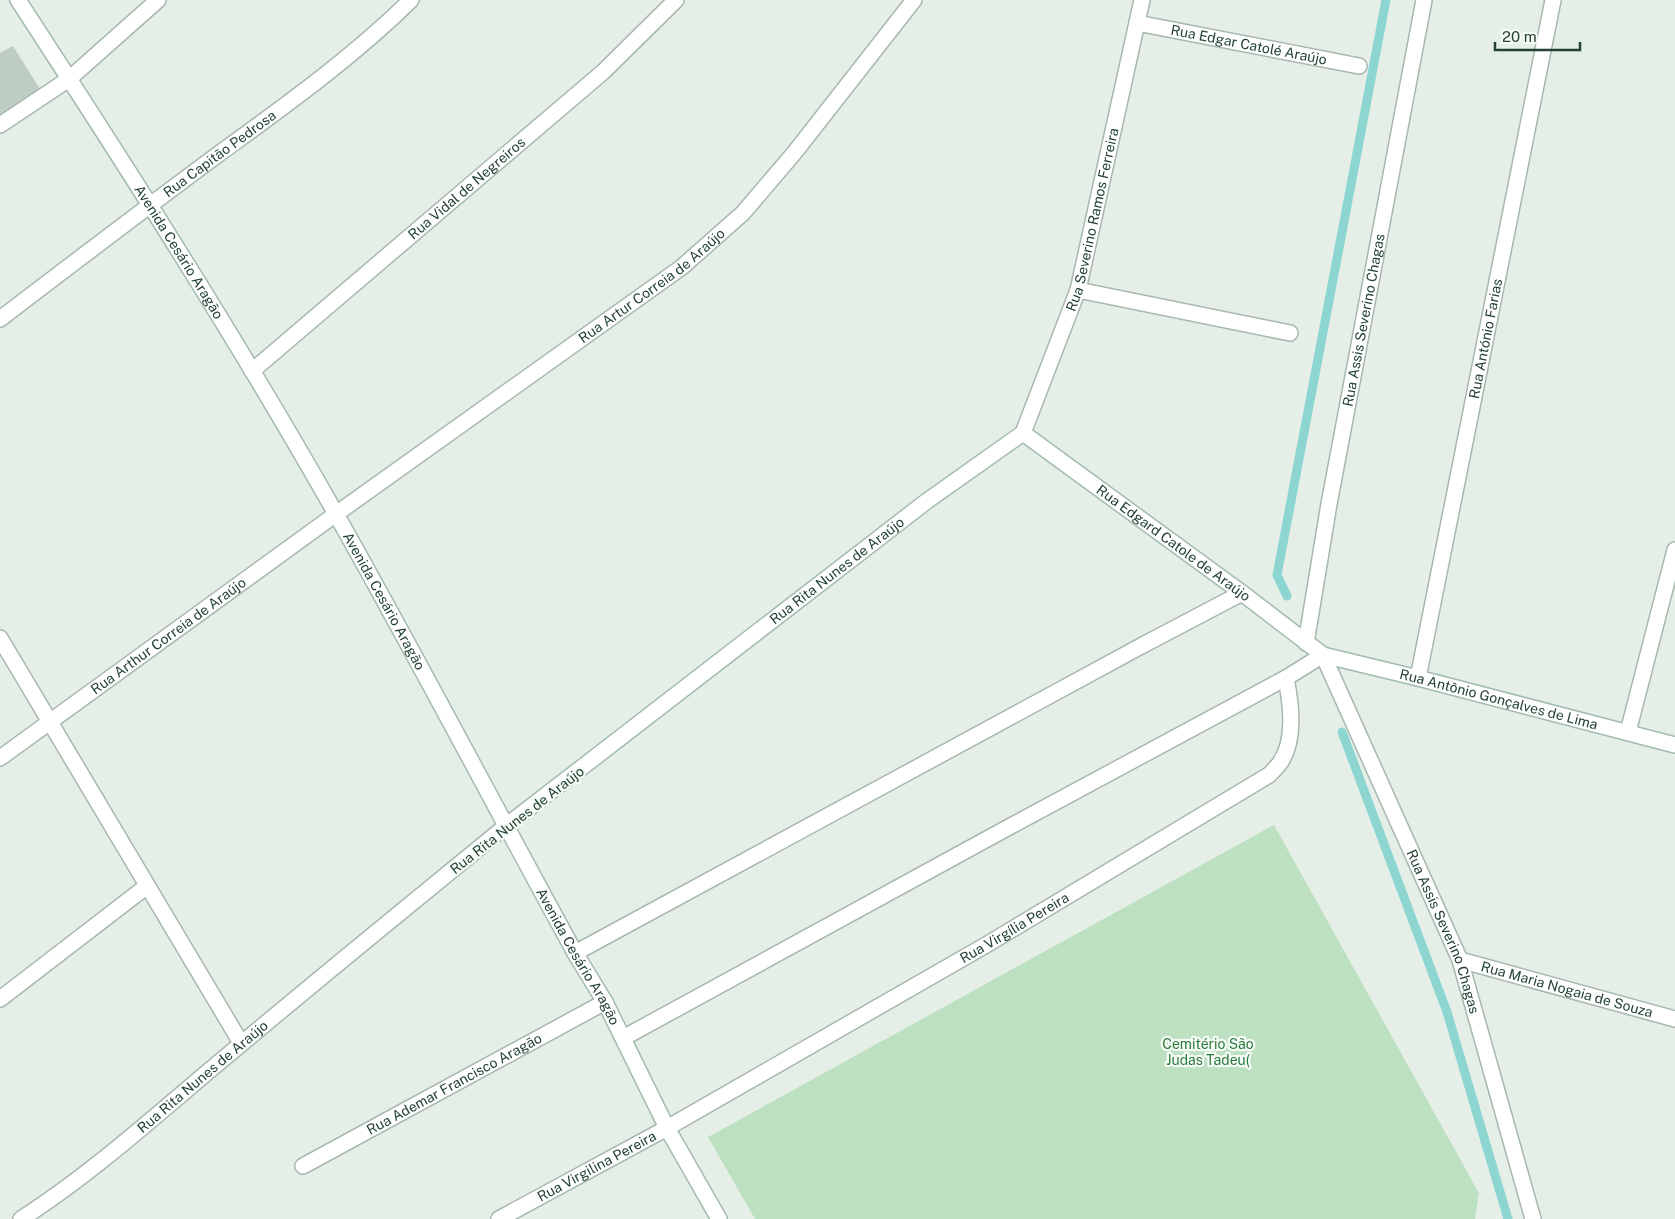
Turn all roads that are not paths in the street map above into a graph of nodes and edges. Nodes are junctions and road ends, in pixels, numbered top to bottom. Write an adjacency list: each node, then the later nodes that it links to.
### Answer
1 (18, 0): 11 (street, Avenida Cesário Aragão)
2 (158, 0): 11 (street)
3 (411, 0): 13 (street, Rua Capitão Pedrosa)
4 (676, 0): 17 (street, Rua Vidal de Negreiros)
5 (914, 0): 19 (street, Rua Artur Correia de Araújo)
6 (1142, 0): 9 (street, Rua Severino Ramos Ferreira)
7 (1424, 0): 23 (street, Rua Assis Severino Chagas)
8 (1553, 0): 26 (street, Rua António Farias)
9 (1137, 23): 10 (street, Rua Edgar Catolé Araújo); 14 (street, Rua Severino Ramos Ferreira)
10 (1359, 66)
11 (69, 79): 12 (street); 13 (street, Avenida Cesário Aragão)
12 (0, 125)
13 (150, 205): 15 (street, Rua Capitão Pedrosa); 17 (street, Avenida Cesário Aragão)
14 (1078, 290): 16 (street); 18 (street, Rua Severino Ramos Ferreira)
15 (0, 318)
16 (1290, 333)
17 (252, 370): 19 (street, Avenida Cesário Aragão)
18 (1023, 433): 21 (street, Rua Edgard Catole de Araújo); 31 (street, Rua Rita Nunes de Araújo)
19 (336, 514): 27 (street, Rua Arthur Correia de Araújo); 31 (street, Avenida Cesário Aragão)
20 (1675, 550): 28 (street)
21 (1242, 593): 23 (street, Rua Edgard Catole de Araújo); 33 (street)
22 (0, 638): 27 (street)
23 (1306, 643): 24 (street, Rua Edgard Catole de Araújo)
24 (1323, 655): 25 (street); 26 (street, Rua Antônio Gonçalves de Lima); 34 (street, Rua Assis Severino Chagas)
25 (1286, 678): 38 (street); 40 (street, Rua Virgília Pereira)
26 (1418, 678): 28 (street, Rua Antônio Gonçalves de Lima)
27 (50, 721): 30 (street, Rua Arthur Correia de Araújo); 32 (street)
28 (1628, 732): 29 (street, Rua Antônio Gonçalves de Lima)
29 (1675, 745)
30 (0, 758)
31 (506, 826): 33 (street, Avenida Cesário Aragão); 39 (street, Rua Rita Nunes de Araújo)
32 (147, 886): 35 (street); 39 (street)
33 (575, 953): 36 (street, Avenida Cesário Aragão)
34 (1460, 960): 37 (street, Rua Maria Nogaia de Souza); 45 (street, Rua Assis Severino Chagas)
35 (0, 999)
36 (605, 1002): 38 (street, Avenida Cesário Aragão); 41 (street, Rua Ademar Francisco Aragão)
37 (1675, 1019)
38 (623, 1038): 40 (street, Avenida Cesário Aragão)
39 (241, 1043): 42 (street, Rua Rita Nunes de Araújo)
40 (667, 1128): 43 (street, Rua Virgilina Pereira); 44 (street, Avenida Cesário Aragão)
41 (304, 1166)
42 (20, 1219)
43 (499, 1219)
44 (719, 1219)
45 (1533, 1219)

